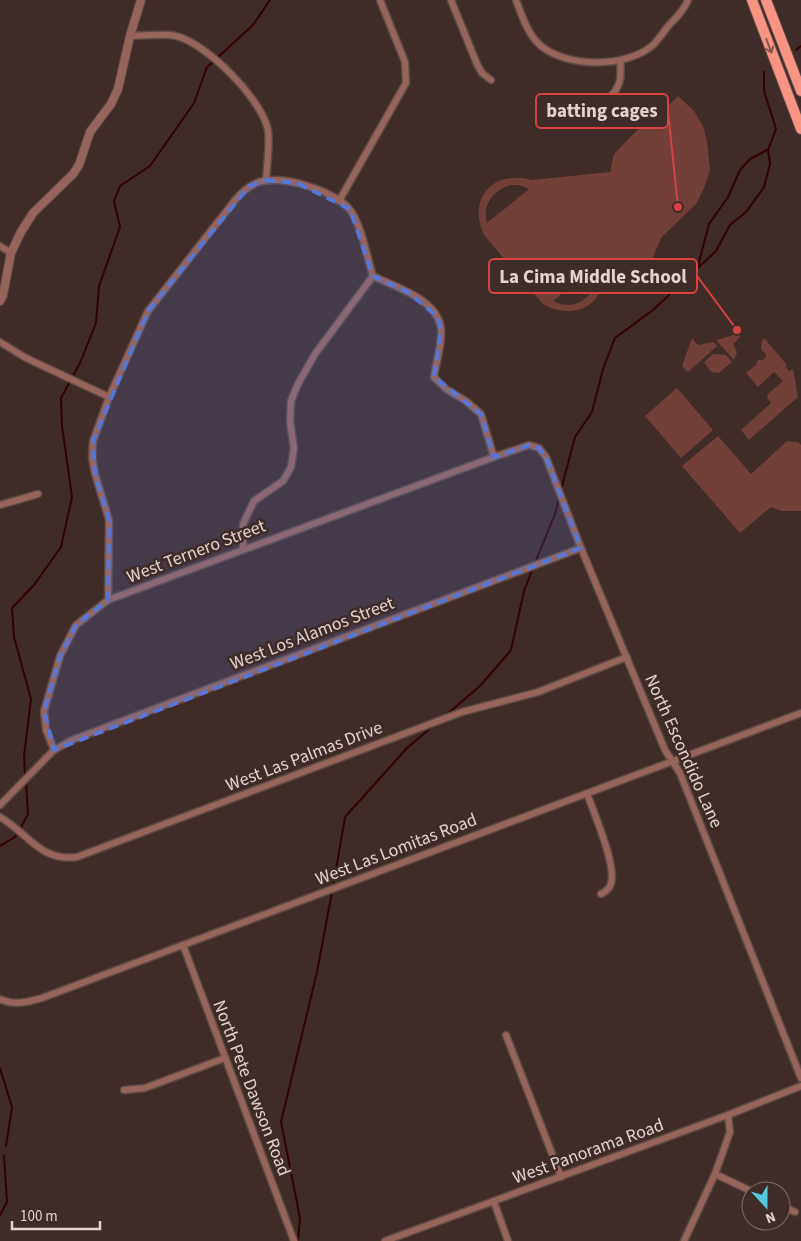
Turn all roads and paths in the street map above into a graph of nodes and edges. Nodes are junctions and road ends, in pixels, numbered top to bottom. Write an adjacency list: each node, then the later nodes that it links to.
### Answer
1 (141, 0): 8 (street)
2 (380, 0): 15 (street)
3 (451, 0): 10 (street)
4 (516, 0): 9 (street)
5 (688, 0): 9 (street)
6 (752, 0): 13 (main road, one-way to 13)
7 (766, 0): 11 (main road)
8 (130, 36): 14 (street); 17 (street)
9 (620, 60): 12 (street)
10 (491, 80)
11 (801, 91)
12 (585, 114)
13 (801, 129)
14 (266, 180): 15 (street); 21 (street)
15 (341, 202): 18 (street)
16 (0, 246): 17 (street)
17 (11, 253): 19 (street)
18 (373, 276): 23 (street); 27 (street)
19 (0, 301)
20 (0, 342): 21 (street)
21 (109, 397): 28 (street)
22 (529, 445): 23 (street, West Ternero Street); 26 (street, North Escondido Lane)
23 (494, 457): 27 (street, West Ternero Street)
24 (38, 494): 25 (street)
25 (0, 506)
26 (581, 548): 29 (street, North Escondido Lane); 31 (street, West Los Alamos Street)
27 (242, 549): 28 (street, West Ternero Street)
28 (108, 600): 31 (street, West Ternero Street)
29 (627, 657): 32 (street, North Escondido Lane); 35 (street, West Las Palmas Drive)
30 (801, 712): 32 (street, West Las Lomitas Road)
31 (54, 750): 34 (street)
32 (672, 760): 33 (street, West Las Lomitas Road); 41 (street, North Escondido Lane)
33 (587, 793): 36 (street); 37 (street, West Las Lomitas Road)
34 (0, 805)
35 (0, 817)
36 (601, 894)
37 (183, 945): 38 (street, West Las Lomitas Road); 40 (street, North Pete Dawson Road)
38 (0, 999)
39 (506, 1035): 46 (street)
40 (225, 1058): 43 (street); 51 (street, North Pete Dawson Road)
41 (801, 1078)
42 (801, 1086): 44 (street, West Panorama Road)
43 (124, 1090)
44 (728, 1115): 45 (street); 46 (street, West Panorama Road)
45 (716, 1174): 47 (street); 54 (street)
46 (561, 1177): 48 (street, West Panorama Road)
47 (741, 1186)
48 (494, 1202): 52 (street, West Panorama Road); 53 (street)
49 (791, 1210): 50 (street)
50 (795, 1212)
51 (294, 1241)
52 (385, 1241)
53 (508, 1241)
54 (684, 1241)

